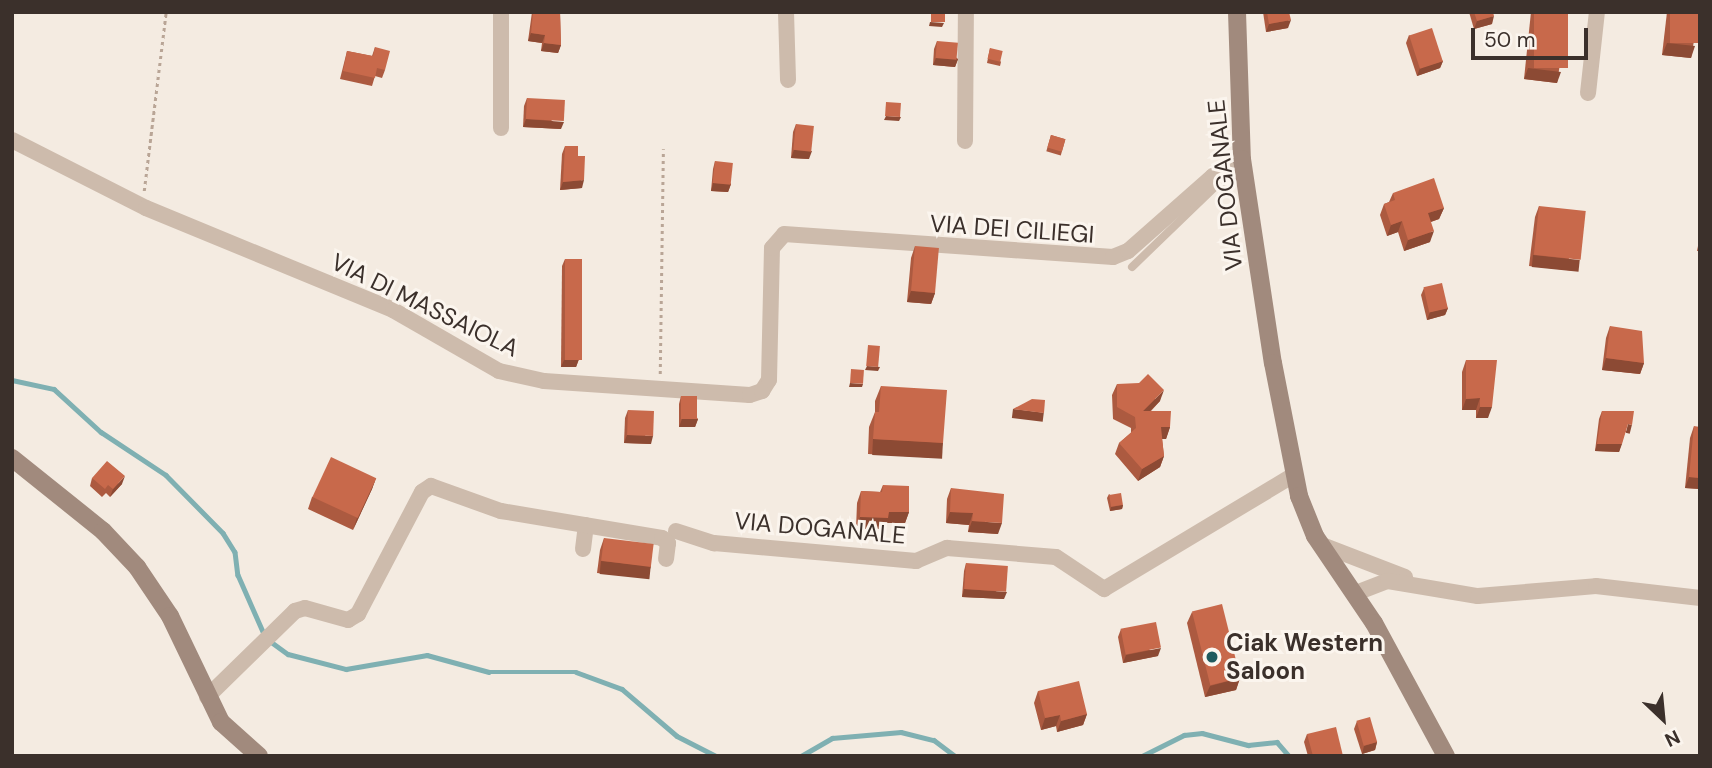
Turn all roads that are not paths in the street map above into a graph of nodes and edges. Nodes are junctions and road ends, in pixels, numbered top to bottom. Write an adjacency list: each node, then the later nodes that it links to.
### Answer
1 (500, 12): 8 (street)
2 (786, 12): 6 (street)
3 (966, 12): 10 (street)
4 (1237, 12): 11 (main road, VIA DOGANALE)
5 (1597, 12): 7 (street)
6 (788, 80)
7 (1588, 93)
8 (500, 128)
9 (12, 140): 12 (street, VIA DI MASSAIOLA)
10 (965, 142)
11 (1243, 165): 12 (street, VIA DEI CILIEGI); 13 (lane); 15 (main road, VIA DOGANALE)
12 (787, 234)
13 (1132, 267)
14 (12, 458): 24 (main road)
15 (1294, 475): 17 (street, VIA DOGANALE); 18 (main road, VIA DOGANALE)
16 (586, 525): 19 (street); 20 (street); 24 (street)
17 (676, 531)
18 (1322, 545): 21 (street); 22 (main road, VIA DOGANALE)
19 (583, 549)
20 (666, 559)
21 (1430, 587): 22 (street); 23 (street)
22 (1356, 593): 26 (main road, VIA DOGANALE)
23 (1700, 598)
24 (207, 697): 25 (main road)
25 (258, 756)
26 (1446, 756)

